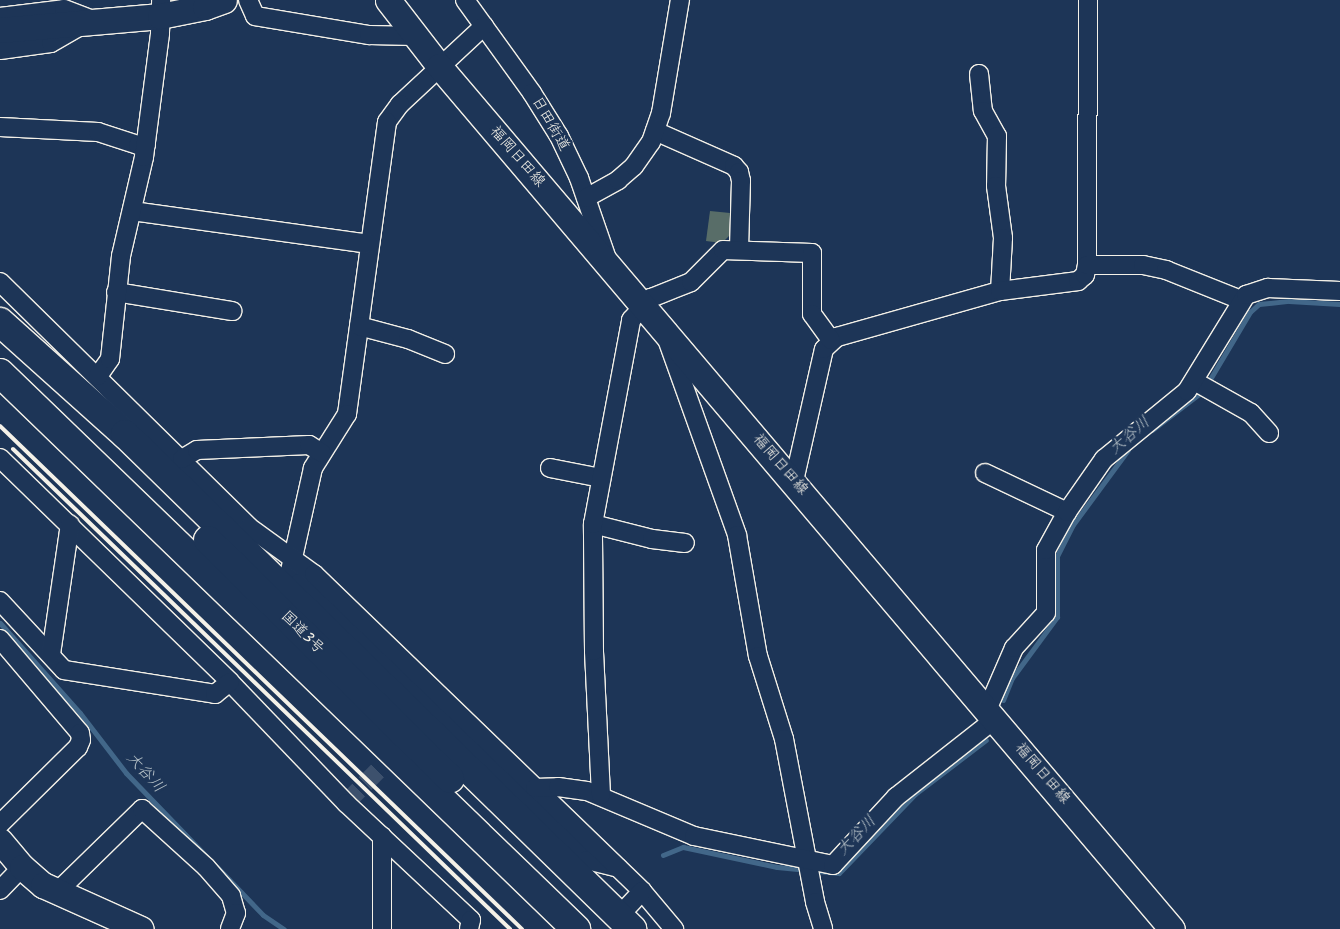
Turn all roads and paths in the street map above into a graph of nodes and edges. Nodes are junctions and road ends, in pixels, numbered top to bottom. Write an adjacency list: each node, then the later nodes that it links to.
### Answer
1 (224, 0): 7 (main road)
2 (248, 0): 12 (street)
3 (388, 0): 12 (main road, 福岡日田線)
4 (466, 0): 10 (street, 日田街道)
5 (680, 0): 17 (street)
6 (1088, 0): 24 (street)
7 (161, 8): 9 (main road); 18 (street)
8 (0, 17): 9 (street)
9 (92, 20): 11 (main road); 13 (street)
10 (484, 26): 14 (street); 19 (street, 日田街道)
11 (0, 30)
12 (415, 36): 14 (main road, 福岡日田線)
13 (0, 50)
14 (439, 66): 21 (street); 23 (main road, 福岡日田線)
15 (978, 74): 26 (street)
16 (0, 127): 18 (street)
17 (655, 131): 19 (street); 22 (street)
18 (146, 144): 20 (street)
19 (586, 198): 23 (street, 日田街道)
20 (132, 211): 21 (street); 28 (street)
21 (370, 244): 33 (street)
22 (739, 249): 30 (street); 36 (street)
23 (608, 263): 30 (main road, 福岡日田線)
24 (1087, 265): 26 (street); 29 (street)
25 (0, 282): 39 (street)
26 (1000, 291): 36 (street)
27 (1340, 291): 29 (street)
28 (116, 292): 31 (street); 39 (street)
29 (1241, 300): 40 (street)
30 (642, 304): 34 (main road, 福岡日田線); 48 (street)
31 (232, 311)
32 (0, 322): 72 (highway)
33 (359, 326): 37 (street); 43 (street)
34 (664, 332): 49 (main road, 福岡日田線); 66 (street)
35 (0, 335): 62 (highway, 国道3号)
36 (830, 340): 49 (street)
37 (445, 354)
38 (0, 373): 62 (highway, 国道3号)
39 (98, 376): 45 (street)
40 (1194, 381): 42 (street); 50 (street)
41 (0, 388): 77 (highway)
42 (1269, 433)
43 (322, 453): 45 (street); 54 (street)
44 (0, 458): 51 (street)
45 (182, 459): 54 (street)
46 (550, 468): 48 (street)
47 (985, 473): 50 (street)
48 (601, 478): 52 (street)
49 (794, 481): 59 (main road, 福岡日田線)
50 (1067, 512): 59 (street)
51 (70, 524): 57 (street); 58 (street)
52 (593, 524): 53 (street); 61 (street)
53 (684, 543)
54 (293, 558): 60 (street); 68 (street)
55 (0, 601): 57 (street)
56 (0, 639): 63 (street)
57 (51, 654): 58 (street)
58 (230, 682): 64 (street)
59 (991, 715): 66 (street); 81 (main road, 福岡日田線)
60 (536, 788): 61 (street); 68 (street)
61 (601, 795): 66 (street)
62 (460, 802): 72 (highway, 国道3号); 78 (highway, 国道3号)
63 (0, 824)
64 (382, 836): 75 (street); 76 (street)
65 (0, 842): 67 (main road)
66 (810, 863): 80 (street)
67 (22, 867): 69 (street); 71 (main road)
68 (618, 868): 70 (street)
69 (0, 890)
70 (642, 891): 72 (street); 79 (street)
71 (57, 892): 73 (main road); 74 (street)
72 (619, 925)
73 (140, 929)
74 (230, 929)
75 (382, 929)
76 (469, 929)
77 (553, 929)
78 (576, 929)
79 (674, 929)
80 (823, 929)
81 (1172, 929)

